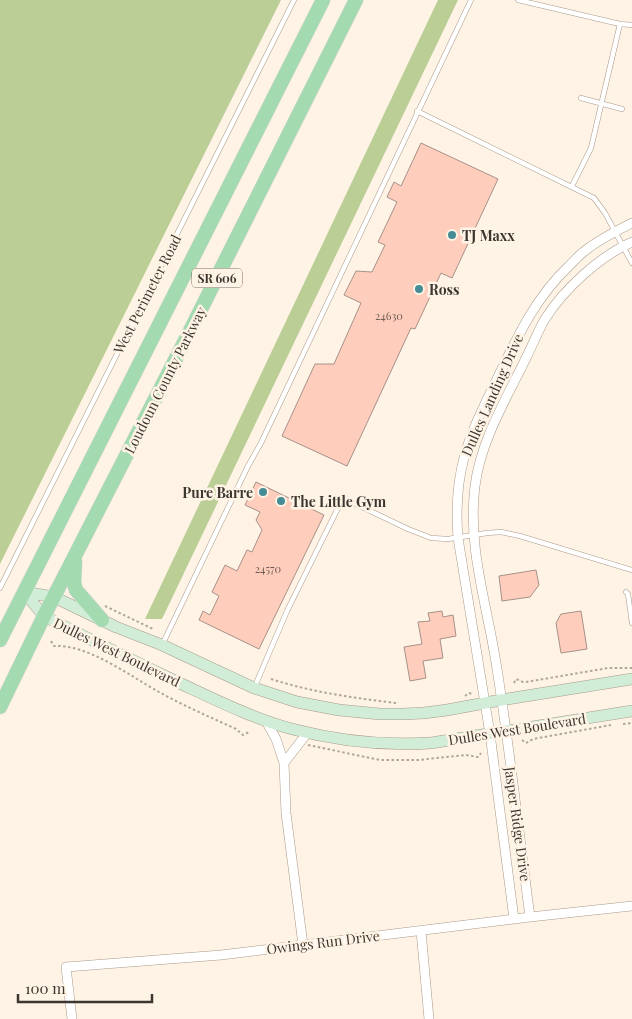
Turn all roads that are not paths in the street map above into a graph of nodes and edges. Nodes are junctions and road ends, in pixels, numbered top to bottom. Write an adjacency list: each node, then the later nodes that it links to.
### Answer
1 (294, 0): 22 (lane, West Perimeter Road)
2 (323, 0): 23 (main road, SR 606)
3 (356, 0): 20 (main road, Loudoun County Parkway / SR 606)
4 (471, 0): 11 (lane)
5 (518, 0): 6 (lane)
6 (620, 24): 7 (lane); 9 (lane)
7 (632, 25)
8 (581, 98): 9 (lane)
9 (601, 103): 10 (lane); 12 (lane)
10 (622, 109)
11 (418, 110): 12 (lane); 30 (lane)
12 (572, 186): 14 (lane)
13 (632, 223): 14 (street, Dulles Landing Drive)
14 (615, 232): 16 (lane); 19 (street, Dulles Landing Drive)
15 (632, 242): 16 (street, Dulles Landing Drive)
16 (623, 246): 17 (lane); 18 (street, Dulles Landing Drive)
17 (632, 263)
18 (473, 535): 19 (lane); 21 (lane); 33 (street, Dulles Landing Drive)
19 (458, 538): 32 (lane); 34 (street, Dulles Landing Drive)
20 (75, 555): 25 (main road, Loudoun County Parkway / SR 606); 27 (main road)
21 (632, 570)
22 (0, 588)
23 (24, 592): 25 (street, Dulles West Boulevard); 26 (street, Dulles West Boulevard); 29 (main road, SR 606)
24 (630, 593): 28 (lane)
25 (54, 597): 26 (main road, Loudoun County Parkway / SR 606); 27 (street, Dulles West Boulevard)
26 (44, 616): 35 (main road, Loudoun County Parkway / SR 606); 37 (street, Dulles West Boulevard)
27 (102, 620): 30 (street, Dulles West Boulevard)
28 (632, 622)
29 (0, 640)
30 (162, 645): 32 (street, Dulles West Boulevard)
31 (632, 679): 33 (street, Dulles West Boulevard)
32 (254, 688): 34 (street, Dulles West Boulevard)
33 (501, 700): 34 (street, Dulles West Boulevard); 38 (street, Dulles Landing Drive)
34 (484, 703): 40 (street, Dulles Landing Drive)
35 (0, 707)
36 (632, 710): 38 (street, Dulles West Boulevard)
37 (266, 721): 39 (street, Dulles West Boulevard); 41 (street)
38 (506, 731): 40 (street, Dulles West Boulevard); 43 (street, Jasper Ridge Drive)
39 (308, 732): 40 (street, Dulles West Boulevard); 41 (street)
40 (490, 734): 44 (street, Jasper Ridge Drive)
41 (284, 763): 46 (street)
42 (632, 906): 43 (street, Owings Run Drive)
43 (530, 917): 44 (street, Owings Run Drive)
44 (514, 919): 45 (street, Owings Run Drive)
45 (421, 931): 46 (street, Owings Run Drive); 48 (street)
46 (303, 945): 47 (street, Owings Run Drive)
47 (72, 1019)
48 (429, 1019)

